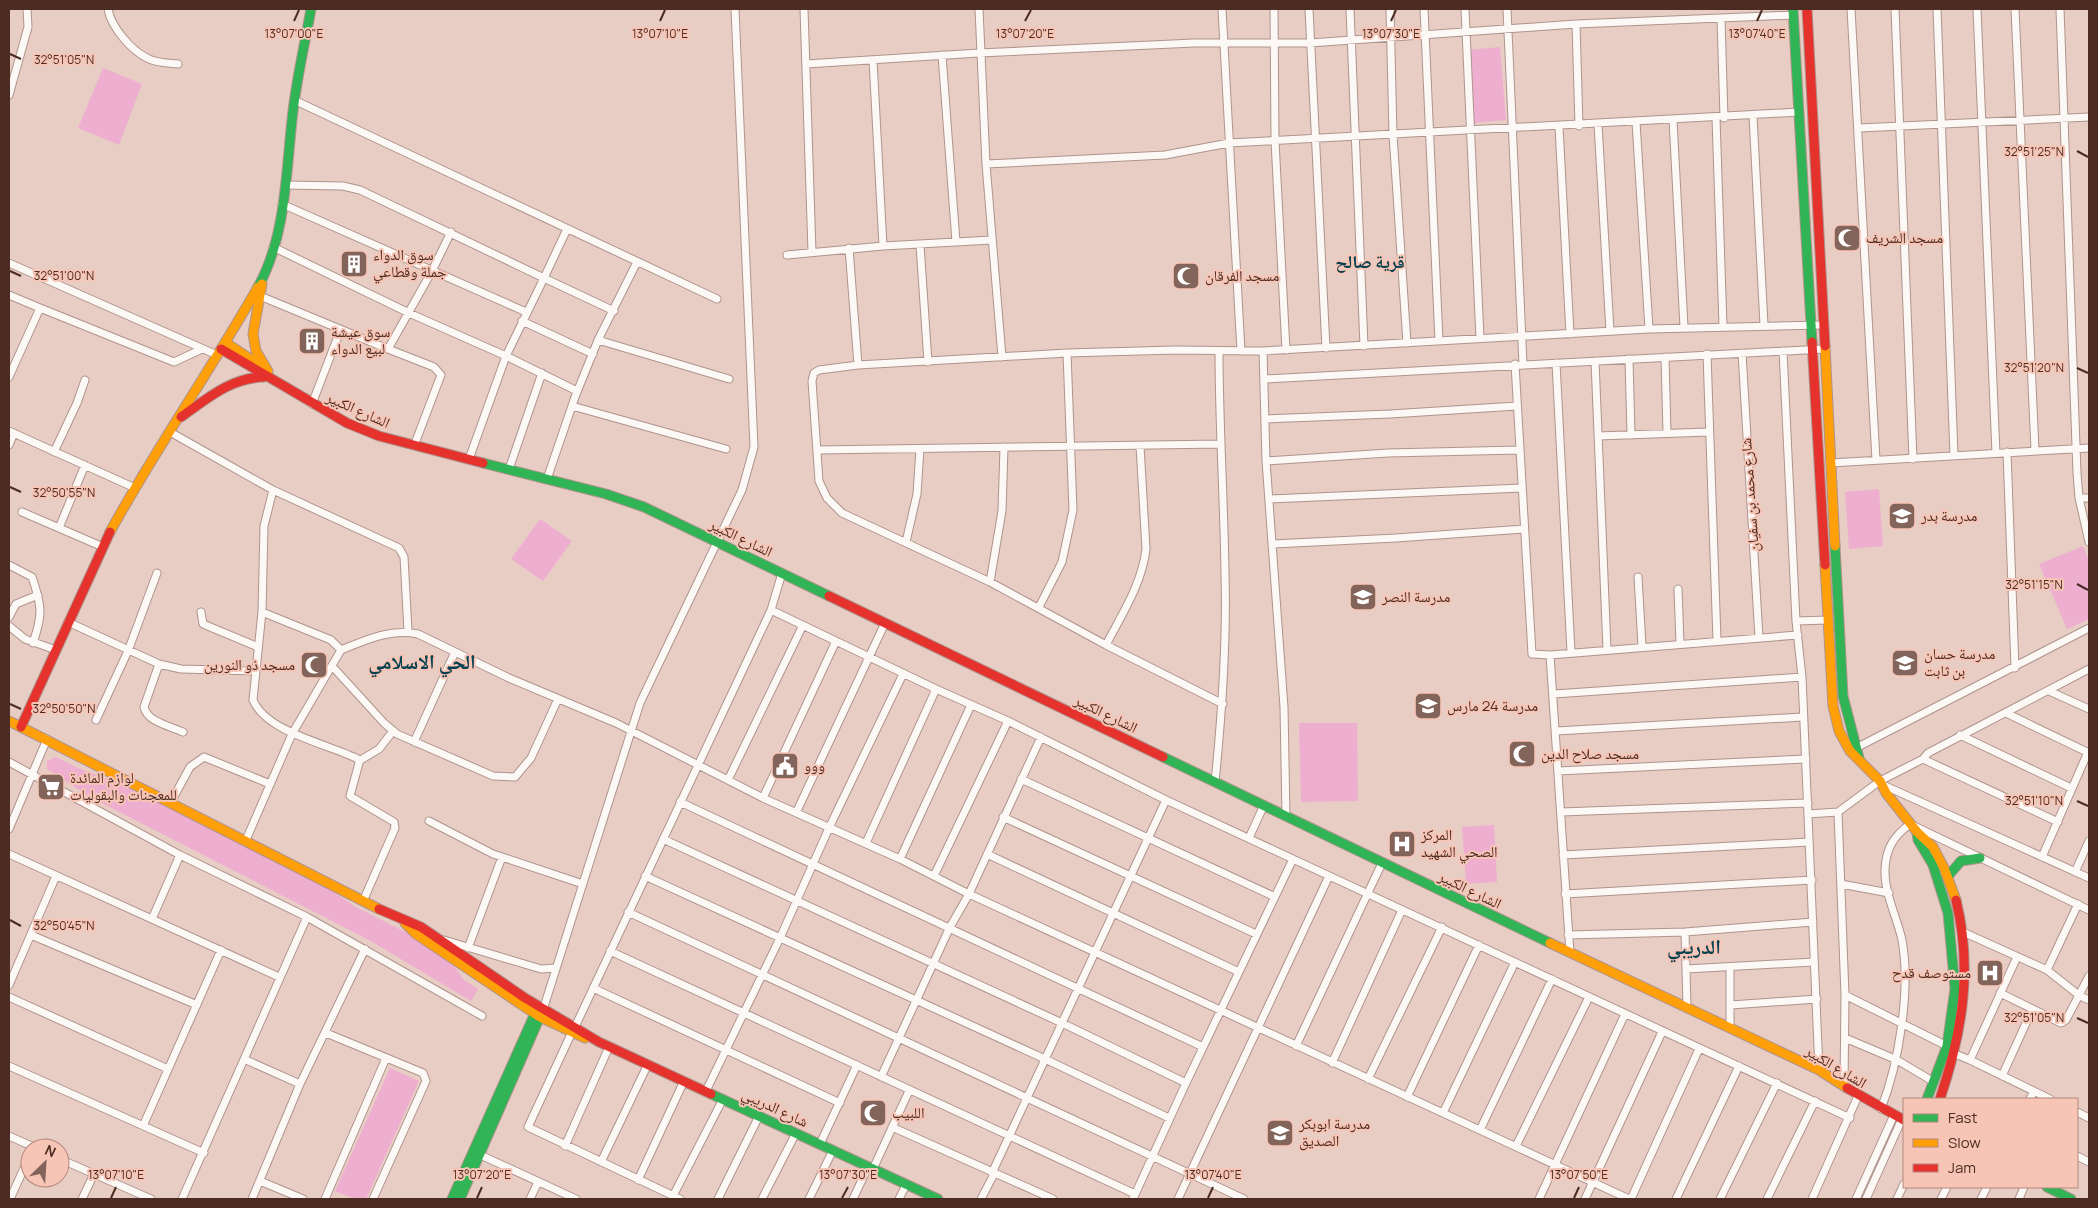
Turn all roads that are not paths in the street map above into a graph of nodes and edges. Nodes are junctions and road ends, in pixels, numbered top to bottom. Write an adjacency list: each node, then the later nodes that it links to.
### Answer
1 (27, 9): 38 (street)
2 (108, 9): 36 (street)
3 (311, 9): 40 (street)
4 (735, 9): 182 (street)
5 (804, 9): 37 (street)
6 (979, 9): 33 (street)
7 (1222, 9): 32 (street)
8 (1274, 9): 30 (street)
9 (1309, 9): 31 (street)
10 (1350, 9): 29 (street)
11 (1390, 9): 28 (street)
12 (1424, 9): 27 (street)
13 (1465, 9): 26 (street)
14 (1507, 9): 25 (street)
15 (1807, 9): 92 (street)
16 (1852, 9): 56 (street)
17 (1895, 9): 53 (street)
18 (1937, 9): 51 (street)
19 (1977, 9): 49 (street)
20 (2015, 9): 46 (street)
21 (2060, 9): 45 (street)
22 (1794, 12): 23 (street); 41 (street)
23 (1721, 19): 24 (street); 44 (street)
24 (1576, 24): 25 (street); 52 (street)
25 (1508, 28): 26 (street); 55 (street)
26 (1466, 31): 27 (street); 57 (street)
27 (1425, 33): 28 (street); 58 (street)
28 (1391, 36): 29 (street); 59 (street)
29 (1351, 40): 31 (street); 60 (street)
30 (1276, 43): 31 (street); 32 (street); 62 (street)
31 (1310, 43): 61 (street)
32 (1223, 44): 33 (street); 63 (street)
33 (979, 53): 34 (street); 64 (street)
34 (942, 55): 35 (street); 70 (street)
35 (873, 60): 37 (street); 72 (street)
36 (178, 64)
37 (806, 64): 75 (street)
38 (12, 72): 39 (street)
39 (9, 95)
40 (294, 100): 65 (street); 67 (street)
41 (1799, 112): 42 (street); 91 (street)
42 (1753, 116): 44 (street); 90 (street)
43 (2089, 117): 45 (street)
44 (1720, 118): 47 (street); 93 (street)
45 (2065, 118): 46 (street); 157 (street)
46 (2020, 119): 49 (street); 160 (street)
47 (1673, 120): 48 (street); 94 (street)
48 (1636, 122): 50 (street); 95 (street)
49 (1980, 122): 51 (street); 163 (street)
50 (1598, 124): 52 (street); 97 (street)
51 (1941, 124): 53 (street); 164 (street)
52 (1579, 126): 54 (street)
53 (1900, 126): 56 (street); 165 (street)
54 (1559, 127): 55 (street); 98 (street)
55 (1514, 128): 57 (street); 99 (street)
56 (1859, 128): 167 (street)
57 (1472, 131): 58 (street); 100 (street)
58 (1430, 132): 59 (street); 102 (street)
59 (1393, 135): 60 (street); 103 (street)
60 (1356, 138): 61 (street); 104 (street)
61 (1315, 139): 62 (street); 105 (street)
62 (1274, 140): 63 (street); 110 (street)
63 (1229, 143): 64 (street); 113 (street)
64 (986, 164): 69 (street)
65 (286, 185): 66 (street); 68 (street)
66 (282, 204): 73 (street); 79 (street)
67 (567, 229): 77 (street); 81 (street)
68 (451, 232): 79 (street); 81 (street)
69 (992, 240): 70 (street); 122 (street)
70 (956, 242): 71 (street)
71 (920, 245): 72 (street); 125 (street)
72 (883, 246): 74 (street)
73 (273, 247): 80 (street); 88 (street)
74 (850, 248): 75 (street); 129 (street)
75 (812, 252): 76 (street)
76 (787, 255)
77 (637, 262): 84 (street); 86 (street)
78 (9, 264): 106 (street)
79 (432, 271): 87 (street); 88 (street)
80 (264, 276): 83 (street); 107 (street)
81 (544, 278): 86 (street); 87 (street)
82 (9, 294): 85 (street)
83 (260, 296): 96 (street); 131 (street)
84 (717, 299)
85 (40, 308): 106 (street); 132 (street)
86 (614, 311): 101 (street)
87 (526, 312): 89 (street)
88 (409, 313): 108 (street); 120 (street)
89 (522, 321): 118 (street); 120 (street)
90 (1764, 325): 91 (street); 93 (street)
91 (1811, 325): 92 (street); 111 (street)
92 (1822, 325): 109 (street)
93 (1723, 326): 94 (street)
94 (1684, 327): 95 (street)
95 (1650, 329): 97 (street)
96 (340, 331): 108 (street); 137 (street)
97 (1610, 331): 98 (street)
98 (1570, 334): 99 (street)
99 (1522, 336): 100 (street); 128 (street)
100 (1480, 338): 102 (street)
101 (598, 340): 118 (street); 133 (street)
102 (1439, 341): 103 (street)
103 (1407, 343): 104 (street)
104 (1364, 346): 105 (street)
105 (1326, 348): 110 (street)
106 (202, 349): 107 (street)
107 (221, 349): 131 (street, الشارع الكبير); 141 (street)
108 (388, 349): 150 (street)
109 (1824, 349): 111 (street); 169 (street)
110 (1286, 350): 114 (street)
111 (1812, 350): 115 (street); 199 (street)
112 (1219, 351): 113 (street); 116 (street); 149 (street)
113 (1241, 351): 114 (street)
114 (1264, 351): 134 (street)
115 (1783, 351): 117 (street); 200 (street)
116 (1067, 353): 122 (street); 151 (street)
117 (1742, 353): 119 (street); 208 (street, شارع محمد بن سفيان)
118 (593, 354): 136 (street)
119 (1707, 354): 121 (street); 144 (street)
120 (506, 356): 130 (street); 166 (street)
121 (1666, 357): 123 (street); 145 (street)
122 (1002, 358): 125 (street)
123 (1629, 359): 124 (street); 146 (street)
124 (1596, 361): 126 (street); 147 (street)
125 (928, 362): 129 (street)
126 (1556, 363): 128 (street); 221 (street)
127 (1515, 364): 128 (street); 134 (street); 139 (street)
128 (1524, 364)
129 (858, 365): 158 (street)
130 (542, 373): 136 (street); 171 (street)
131 (266, 374): 137 (street, الشارع الكبير); 141 (street)
132 (9, 377)
133 (729, 379)
134 (1265, 379): 140 (street)
135 (85, 380): 161 (street)
136 (577, 390): 138 (street)
137 (312, 404): 150 (street, الشارع الكبير)
138 (572, 406): 155 (street); 172 (street)
139 (1517, 406): 140 (street); 159 (street)
140 (1265, 419): 168 (street)
141 (177, 420): 143 (street)
142 (11, 432): 148 (street); 161 (street)
143 (170, 432): 173 (street); 175 (street)
144 (1708, 432): 145 (street); 209 (street)
145 (1667, 433): 146 (street)
146 (1631, 435): 147 (street)
147 (1598, 436): 216 (street)
148 (9, 444)
149 (1220, 444): 152 (street); 235 (street)
150 (414, 446): 166 (street, الشارع الكبير)
151 (1070, 446): 152 (street); 153 (street); 194 (street)
152 (1140, 446): 213 (street)
153 (1004, 447): 156 (street); 191 (street)
154 (2089, 448): 157 (street)
155 (726, 449)
156 (920, 449): 158 (street); 183 (street)
157 (2076, 449): 160 (street); 176 (street)
158 (816, 450): 183 (street)
159 (1519, 450): 168 (street); 174 (street)
160 (2034, 450): 162 (street)
161 (54, 452): 170 (street)
162 (2007, 452): 163 (street); 226 (street)
163 (1996, 453): 164 (street)
164 (1954, 455): 165 (street)
165 (1913, 459): 167 (street)
166 (469, 460): 171 (street, الشارع الكبير)
167 (1876, 460): 169 (street)
168 (1266, 461): 178 (street)
169 (1830, 464): 253 (street)
170 (85, 466): 173 (street); 180 (street)
171 (509, 470): 172 (street, الشارع الكبير)
172 (547, 479): 182 (street, الشارع الكبير)
173 (134, 488): 186 (street)
174 (1521, 488): 178 (street); 181 (street)
175 (273, 490): 197 (street); 206 (street)
176 (2079, 498): 177 (street); 184 (street)
177 (2089, 498)
178 (1269, 499): 185 (street)
179 (22, 512): 180 (street)
180 (59, 528): 186 (street)
181 (1524, 529): 185 (street); 222 (street)
182 (716, 542): 189 (street, الشارع الكبير); 244 (street)
183 (906, 542): 191 (street)
184 (2089, 542)
185 (1273, 544): 278 (street)
186 (103, 547): 201 (street)
187 (9, 564): 193 (street)
188 (157, 573): 219 (street)
189 (782, 573): 195 (street); 202 (street, الشارع الكبير)
190 (1638, 577): 214 (street)
191 (990, 582): 194 (street)
192 (1678, 589): 212 (street)
193 (38, 595): 198 (street); 211 (street)
194 (1039, 607): 213 (street)
195 (771, 610): 203 (street); 259 (street)
196 (201, 612): 215 (street)
197 (262, 612): 215 (street); 218 (street)
198 (9, 617)
199 (1828, 620): 200 (street); 253 (street)
200 (1796, 621): 207 (street)
201 (68, 622): 217 (street); 219 (street)
202 (885, 623): 223 (street); 264 (street, الشارع الكبير)
203 (803, 625): 210 (street); 263 (street)
204 (9, 626): 211 (street)
205 (2089, 628): 226 (street)
206 (408, 631): 218 (street); 220 (street)
207 (1798, 635): 208 (street); 230 (street)
208 (1759, 638): 209 (street)
209 (1717, 640): 212 (street)
210 (836, 641): 223 (street); 268 (street)
211 (33, 643): 217 (street)
212 (1680, 644): 214 (street)
213 (1106, 645): 235 (street)
214 (1642, 646): 216 (street)
215 (258, 647): 228 (street)
216 (1607, 649): 221 (street)
217 (56, 650): 243 (street)
218 (341, 650): 225 (street)
219 (128, 651): 224 (street); 240 (street)
220 (454, 652): 234 (street); 252 (street)
221 (1571, 652): 222 (street)
222 (1550, 655): 233 (street)
223 (870, 656): 229 (street); 276 (street)
224 (159, 664): 228 (street); 247 (street)
225 (332, 666): 245 (street); 248 (street)
226 (2015, 668): 253 (street)
227 (2089, 669): 232 (street)
228 (255, 671): 248 (street)
229 (903, 674): 231 (street); 283 (street)
230 (1802, 677): 233 (street); 239 (street)
231 (936, 689): 236 (street); 292 (street)
232 (2049, 691): 237 (street); 238 (street)
233 (1554, 694): 246 (street)
234 (558, 698): 244 (street); 252 (street)
235 (1223, 704): 264 (street)
236 (971, 705): 242 (street); 301 (street)
237 (2089, 709)
238 (2006, 713): 249 (street); 254 (street)
239 (1803, 717): 246 (street); 256 (street)
240 (96, 720)
241 (9, 721): 243 (street)
242 (1008, 721): 250 (street); 308 (street)
243 (21, 727): 251 (street)
244 (630, 730): 259 (street); 313 (street)
245 (392, 731): 252 (street); 257 (street)
246 (1556, 731): 260 (street)
247 (183, 732)
248 (292, 734): 257 (street); 266 (street)
249 (1960, 735): 255 (street); 267 (street)
250 (1041, 737): 262 (street); 269 (street)
251 (47, 739): 261 (street); 270 (street)
252 (414, 742)
253 (1854, 749): 265 (street)
254 (2089, 752): 267 (street)
255 (1923, 758): 265 (street); 281 (street)
256 (1806, 759): 260 (street); 272 (street)
257 (359, 761): 320 (street)
258 (9, 762): 261 (street)
259 (697, 766): 263 (street); 271 (street)
260 (1558, 772): 274 (street)
261 (32, 774): 284 (street); 296 (street)
262 (1021, 779): 279 (street); 288 (street)
263 (728, 780): 268 (street)
264 (1215, 782): 273 (street, الشارع الكبير)
265 (1880, 782): 275 (street); 282 (street); 298 (street)
266 (270, 784): 270 (street); 289 (street)
267 (2071, 788): 281 (street)
268 (763, 798): 276 (street)
269 (1166, 800): 286 (street); 288 (street)
270 (172, 802): 289 (street)
271 (680, 802): 287 (street); 303 (street)
272 (1808, 804): 274 (street); 277 (street)
273 (1264, 805): 278 (street, الشارع الكبير); 286 (street)
274 (1561, 812): 295 (street)
275 (1838, 812): 277 (street); 314 (street)
276 (796, 813): 283 (street)
277 (1808, 814): 291 (street)
278 (1286, 816): 302 (street, الشارع الكبير)
279 (1003, 817): 294 (street); 305 (street)
280 (429, 821): 297 (street)
281 (2058, 822): 298 (street)
282 (1910, 824): 285 (street); 300 (street); 315 (street)
283 (829, 828): 292 (street); 303 (street)
284 (9, 829)
285 (1917, 832): 310 (street); 390 (street)
286 (1249, 838): 299 (street)
287 (662, 839): 307 (street); 321 (street)
288 (1147, 839): 305 (street); 319 (street)
289 (246, 840): 320 (street)
290 (2089, 841): 304 (street)
291 (1808, 842): 295 (street); 312 (street)
292 (866, 843): 301 (street)
293 (9, 854): 306 (street)
294 (986, 854): 316 (street); 326 (street)
295 (1563, 854): 318 (street)
296 (180, 856): 327 (street); 328 (street)
297 (502, 857): 313 (street); 341 (street)
298 (2042, 857): 304 (street)
299 (1293, 858): 309 (street); 319 (street)
300 (1980, 858): 310 (street); 322 (street)
301 (900, 859): 308 (street)
302 (1382, 862): 317 (street); 346 (street, الشارع الكبير)
303 (814, 864): 321 (street); 332 (street)
304 (2075, 872): 311 (street)
305 (1130, 875): 326 (street); 335 (street)
306 (56, 876): 328 (street); 336 (street)
307 (645, 876): 325 (street); 339 (street)
308 (934, 876): 316 (street)
309 (1329, 876): 317 (street); 383 (street)
310 (1948, 876): 334 (street)
311 (2089, 878)
312 (1812, 880): 318 (street); 330 (street)
313 (583, 884): 352 (street)
314 (1841, 884): 315 (street); 364 (street)
315 (1889, 893): 380 (street)
316 (969, 894): 332 (street); 344 (street)
317 (1368, 894): 323 (street); 389 (street)
318 (1565, 894): 337 (street)
319 (1273, 896): 335 (street)
320 (364, 899): 329 (street)
321 (797, 902): 339 (street); 350 (street)
322 (2078, 904): 324 (street); 354 (street)
323 (1402, 910): 331 (street); 401 (street)
324 (2089, 910)
325 (628, 912): 345 (street); 356 (street)
326 (1113, 912): 344 (street); 355 (street)
327 (307, 917): 342 (street); 358 (street)
328 (152, 919): 343 (street)
329 (403, 921): 338 (street); 376 (street)
330 (1813, 922): 333 (street); 349 (street)
331 (1442, 927): 340 (street); 410 (street)
332 (950, 928): 350 (street); 362 (street)
333 (1684, 932): 337 (street); 353 (street)
334 (1963, 932): 347 (street); 395 (street)
335 (1256, 934): 355 (street)
336 (31, 935): 360 (street); 371 (street)
337 (1568, 935): 346 (street)
338 (437, 937): 341 (street); 376 (street)
339 (780, 938): 356 (street); 370 (street)
340 (1479, 945): 348 (street); 421 (street)
341 (468, 948): 352 (street)
342 (365, 949): 379 (street); 386 (street)
343 (221, 950): 358 (street); 371 (street)
344 (1095, 950): 362 (street); 374 (street)
345 (610, 951): 361 (street); 377 (street)
346 (1570, 953): 373 (street, الشارع الكبير)
347 (2017, 957): 354 (street); 363 (street)
348 (1515, 962): 359 (street); 431 (street)
349 (1814, 962): 351 (street); 368 (street)
350 (934, 964): 370 (street); 381 (street)
351 (1730, 967): 353 (street); 372 (street)
352 (556, 968): 376 (street)
353 (1686, 969): 373 (street)
354 (2047, 970): 365 (street)
355 (1240, 972): 374 (street)
356 (762, 975): 377 (street); 387 (street)
357 (2089, 976): 365 (street)
358 (279, 977): 397 (street)
359 (1552, 978): 367 (street); 439 (street)
360 (9, 985)
361 (593, 988): 384 (street); 394 (street)
362 (1078, 988): 381 (street); 392 (street)
363 (2000, 994): 375 (street); 400 (street)
364 (1845, 995): 380 (street); 388 (street)
365 (2080, 996): 369 (street); 375 (street)
366 (9, 997): 406 (street)
367 (1589, 997): 378 (street); 444 (street)
368 (1817, 1000): 372 (street); 407 (street)
369 (2089, 1000)
370 (916, 1002): 387 (street); 398 (street)
371 (196, 1005): 406 (street)
372 (1731, 1005): 382 (street)
373 (1687, 1007): 382 (street, الشارع الكبير)
374 (1221, 1010): 383 (street); 392 (street)
375 (2032, 1010): 408 (street)
376 (539, 1012): 384 (street, شارع الدريبي); 447 (street)
377 (744, 1014): 394 (street); 403 (street)
378 (1626, 1014): 385 (street); 451 (street)
379 (482, 1016)
380 (1901, 1022): 390 (street); 399 (street)
381 (1062, 1023): 398 (street); 413 (street)
382 (1730, 1027): 407 (street, الشارع الكبير)
383 (1257, 1028): 389 (street); 455 (street)
384 (574, 1030): 391 (street, شارع الدريبي); 443 (street)
385 (1662, 1032): 393 (street); 460 (street)
386 (326, 1033): 396 (street); 415 (street)
387 (899, 1038): 409 (street); 427 (street)
388 (1845, 1038): 399 (street); 416 (street)
389 (1296, 1046): 401 (street)
390 (1947, 1046): 412 (street)
391 (609, 1047): 402 (street, شارع الدريبي); 443 (street)
392 (1203, 1047): 413 (street)
393 (1699, 1049): 405 (street); 490 (street)
394 (725, 1050): 417 (street); 429 (street)
395 (1955, 1054): 400 (street); 423 (street)
396 (386, 1058): 472 (street); 473 (street)
397 (244, 1059): 415 (street); 446 (street)
398 (1047, 1060): 427 (street); 434 (street)
399 (1897, 1060): 412 (street); 430 (street)
400 (1970, 1060): 408 (street)
401 (1332, 1063): 410 (street)
402 (648, 1064): 411 (street, شارع الدريبي); 449 (street)
403 (857, 1065): 409 (street); 429 (street)
404 (9, 1066): 437 (street)
405 (1739, 1066): 414 (street); 491 (street)
406 (168, 1069): 437 (street)
407 (1819, 1070): 416 (street, الشارع الكبير)
408 (2002, 1076): 419 (street)
409 (881, 1077): 418 (street)
410 (1368, 1079): 421 (street)
411 (684, 1081): 417 (street, شارع الدريبي); 457 (street)
412 (1934, 1082): 422 (street)
413 (1186, 1083): 434 (street)
414 (1777, 1083): 428 (street); 492 (street)
415 (300, 1084): 458 (street)
416 (1844, 1088): 420 (street, الشارع الكبير)
417 (706, 1091): 426 (street, شارع الدريبي)
418 (908, 1091): 438 (street); 441 (street)
419 (2034, 1091): 424 (street); 425 (street)
420 (1858, 1096): 430 (street, الشارع الكبير); 435 (street)
421 (1406, 1097): 431 (street)
422 (1927, 1098)
423 (1940, 1098)
424 (2030, 1098)
425 (2048, 1098)
426 (722, 1099): 433 (street, شارع الدريبي); 465 (street)
427 (1029, 1099): 441 (street); 448 (street)
428 (1815, 1101): 435 (street); 493 (street)
429 (840, 1103): 442 (street)
430 (1881, 1109): 432 (street, الشارع الكبير)
431 (1443, 1113): 439 (street)
432 (1894, 1115): 436 (street, الشارع الكبير); 495 (street)
433 (760, 1116): 440 (street, شارع الدريبي); 478 (street)
434 (1169, 1118): 448 (street)
435 (1850, 1118): 494 (street)
436 (1903, 1120): 496 (street)
437 (143, 1126): 446 (street)
438 (892, 1127): 452 (street); 453 (street)
439 (1480, 1130): 444 (street)
440 (796, 1133): 442 (street, شارع الدريبي); 479 (street)
441 (1009, 1137): 453 (street); 464 (street)
442 (820, 1144): 445 (street, شارع الدريبي)
443 (565, 1146): 449 (street)
444 (1516, 1146): 451 (street)
445 (833, 1150): 452 (street, شارع الدريبي); 480 (street)
446 (204, 1153): 469 (street)
447 (476, 1153): 459 (street); 474 (street); 475 (street)
448 (1151, 1156): 455 (street); 464 (street)
449 (601, 1162): 457 (street)
450 (70, 1163): 454 (street)
451 (1555, 1165): 460 (street); 488 (street)
452 (871, 1168): 461 (street, شارع الدريبي); 481 (street)
453 (993, 1173): 484 (street); 485 (street)
454 (94, 1174): 467 (street); 468 (street)
455 (1189, 1174): 486 (street); 487 (street)
456 (20, 1177): 466 (street)
457 (638, 1180): 465 (street)
458 (260, 1181): 470 (street); 471 (street)
459 (538, 1182): 476 (street); 477 (street)
460 (1592, 1182): 489 (street); 490 (street)
461 (906, 1185): 482 (street); 483 (street, شارع الدريبي)
462 (1903, 1186): 497 (street)
463 (2049, 1188): 498 (street)
464 (1134, 1197)
465 (677, 1198)
466 (10, 1199)
467 (82, 1199)
468 (151, 1199)
469 (182, 1199)
470 (252, 1199)
471 (303, 1199)
472 (325, 1199)
473 (372, 1199)
474 (452, 1199)
475 (460, 1199)
476 (530, 1199)
477 (574, 1199)
478 (718, 1199)
479 (762, 1199)
480 (809, 1199)
481 (853, 1199)
482 (899, 1199)
483 (938, 1199)
484 (981, 1199)
485 (1053, 1199)
486 (1178, 1199)
487 (1244, 1199)
488 (1539, 1199)
489 (1585, 1199)
490 (1630, 1199)
491 (1676, 1199)
492 (1720, 1199)
493 (1767, 1199)
494 (1812, 1199)
495 (1856, 1199)
496 (1866, 1199)
497 (1897, 1199)
498 (2071, 1199)

